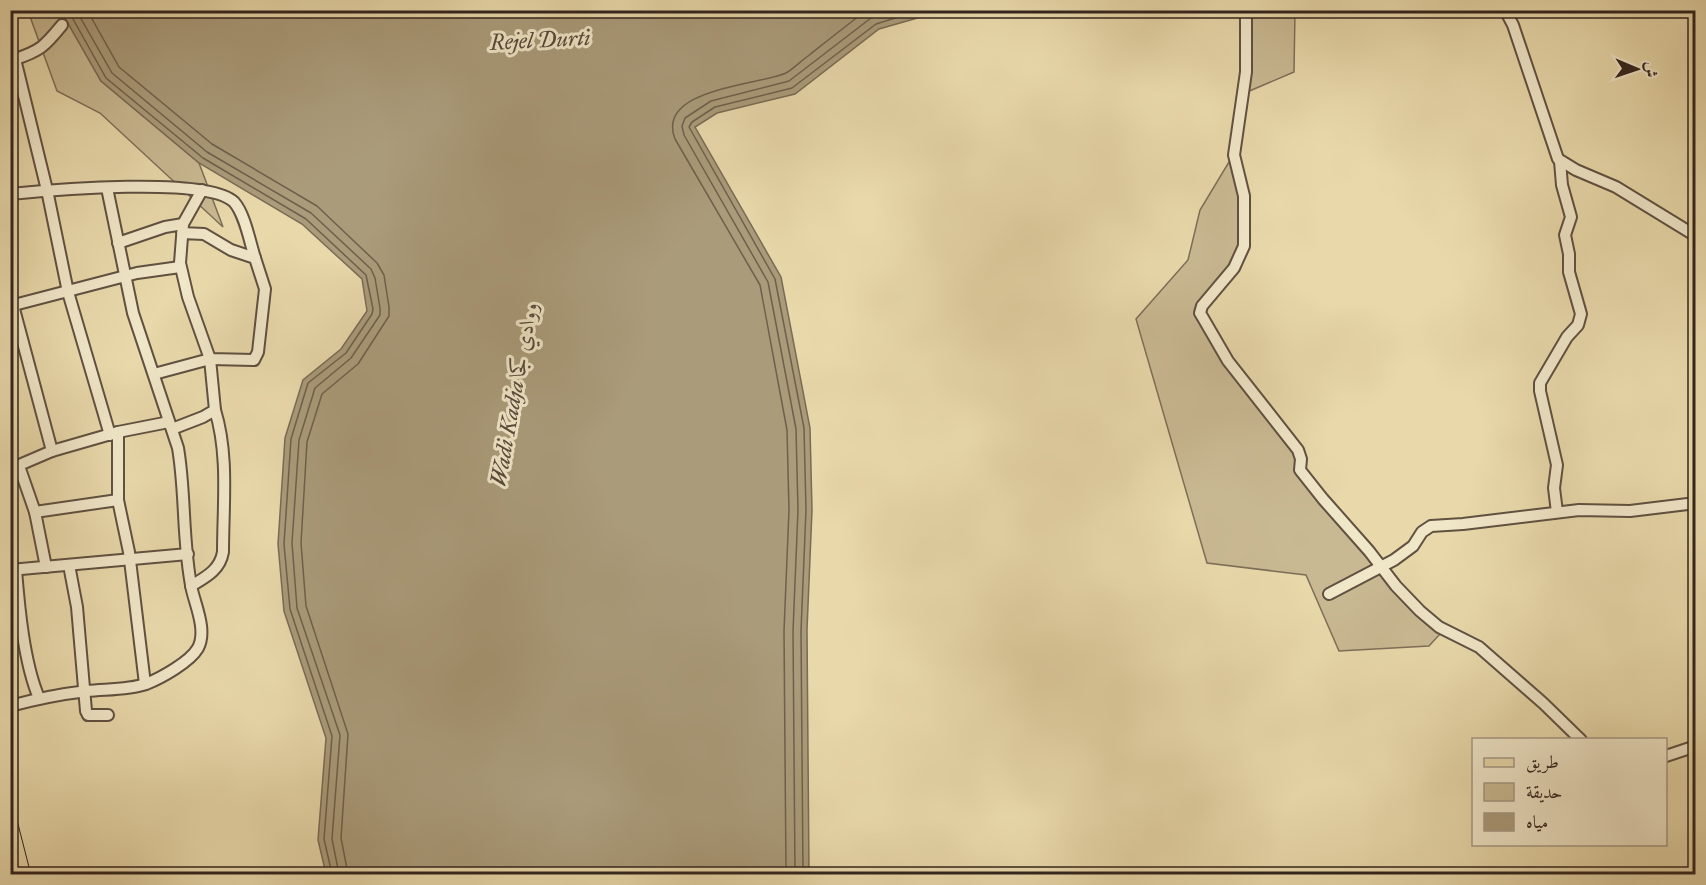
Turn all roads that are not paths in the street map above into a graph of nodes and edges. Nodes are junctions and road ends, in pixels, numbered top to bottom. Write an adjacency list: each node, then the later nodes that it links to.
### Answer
1 (1246, 10): 35 (street)
2 (1505, 10): 5 (street)
3 (1513, 10): 5 (street)
4 (62, 25): 6 (street)
5 (1513, 25): 7 (street)
6 (13, 59): 9 (street)
7 (1560, 162): 13 (street); 30 (street)
8 (107, 188): 9 (street); 10 (street); 14 (street)
9 (47, 190): 11 (street); 18 (street)
10 (202, 190): 12 (street); 15 (street)
11 (10, 194)
12 (183, 229): 14 (street); 15 (street); 16 (street)
13 (1695, 236)
14 (118, 243): 17 (street)
15 (255, 258): 20 (street)
16 (180, 267): 17 (street); 20 (street)
17 (125, 277): 18 (street); 21 (street)
18 (68, 292): 19 (street); 24 (street)
19 (12, 300): 25 (street)
20 (210, 359): 21 (street); 22 (street)
21 (154, 374): 23 (street)
22 (215, 410): 23 (street); 37 (street)
23 (170, 425): 24 (street); 31 (street)
24 (114, 434): 25 (street); 27 (street)
25 (52, 451): 26 (street)
26 (15, 468): 29 (street)
27 (118, 501): 29 (street); 32 (street)
28 (1695, 503): 30 (street)
29 (36, 512): 34 (street)
30 (1557, 512): 35 (street)
31 (188, 554): 32 (street); 37 (street)
32 (129, 559): 33 (street); 39 (street)
33 (69, 566): 34 (street); 40 (street)
34 (46, 567): 36 (street)
35 (1382, 567): 38 (street); 44 (street)
36 (13, 570): 41 (street)
37 (191, 586): 39 (street)
38 (1329, 594)
39 (145, 684): 40 (street)
40 (84, 692): 41 (street); 43 (street)
41 (39, 698): 42 (street)
42 (10, 706)
43 (108, 715)
44 (1579, 738)
45 (1695, 746): 46 (street)
46 (1667, 755)
47 (10, 823): 48 (main road)
48 (23, 874)

